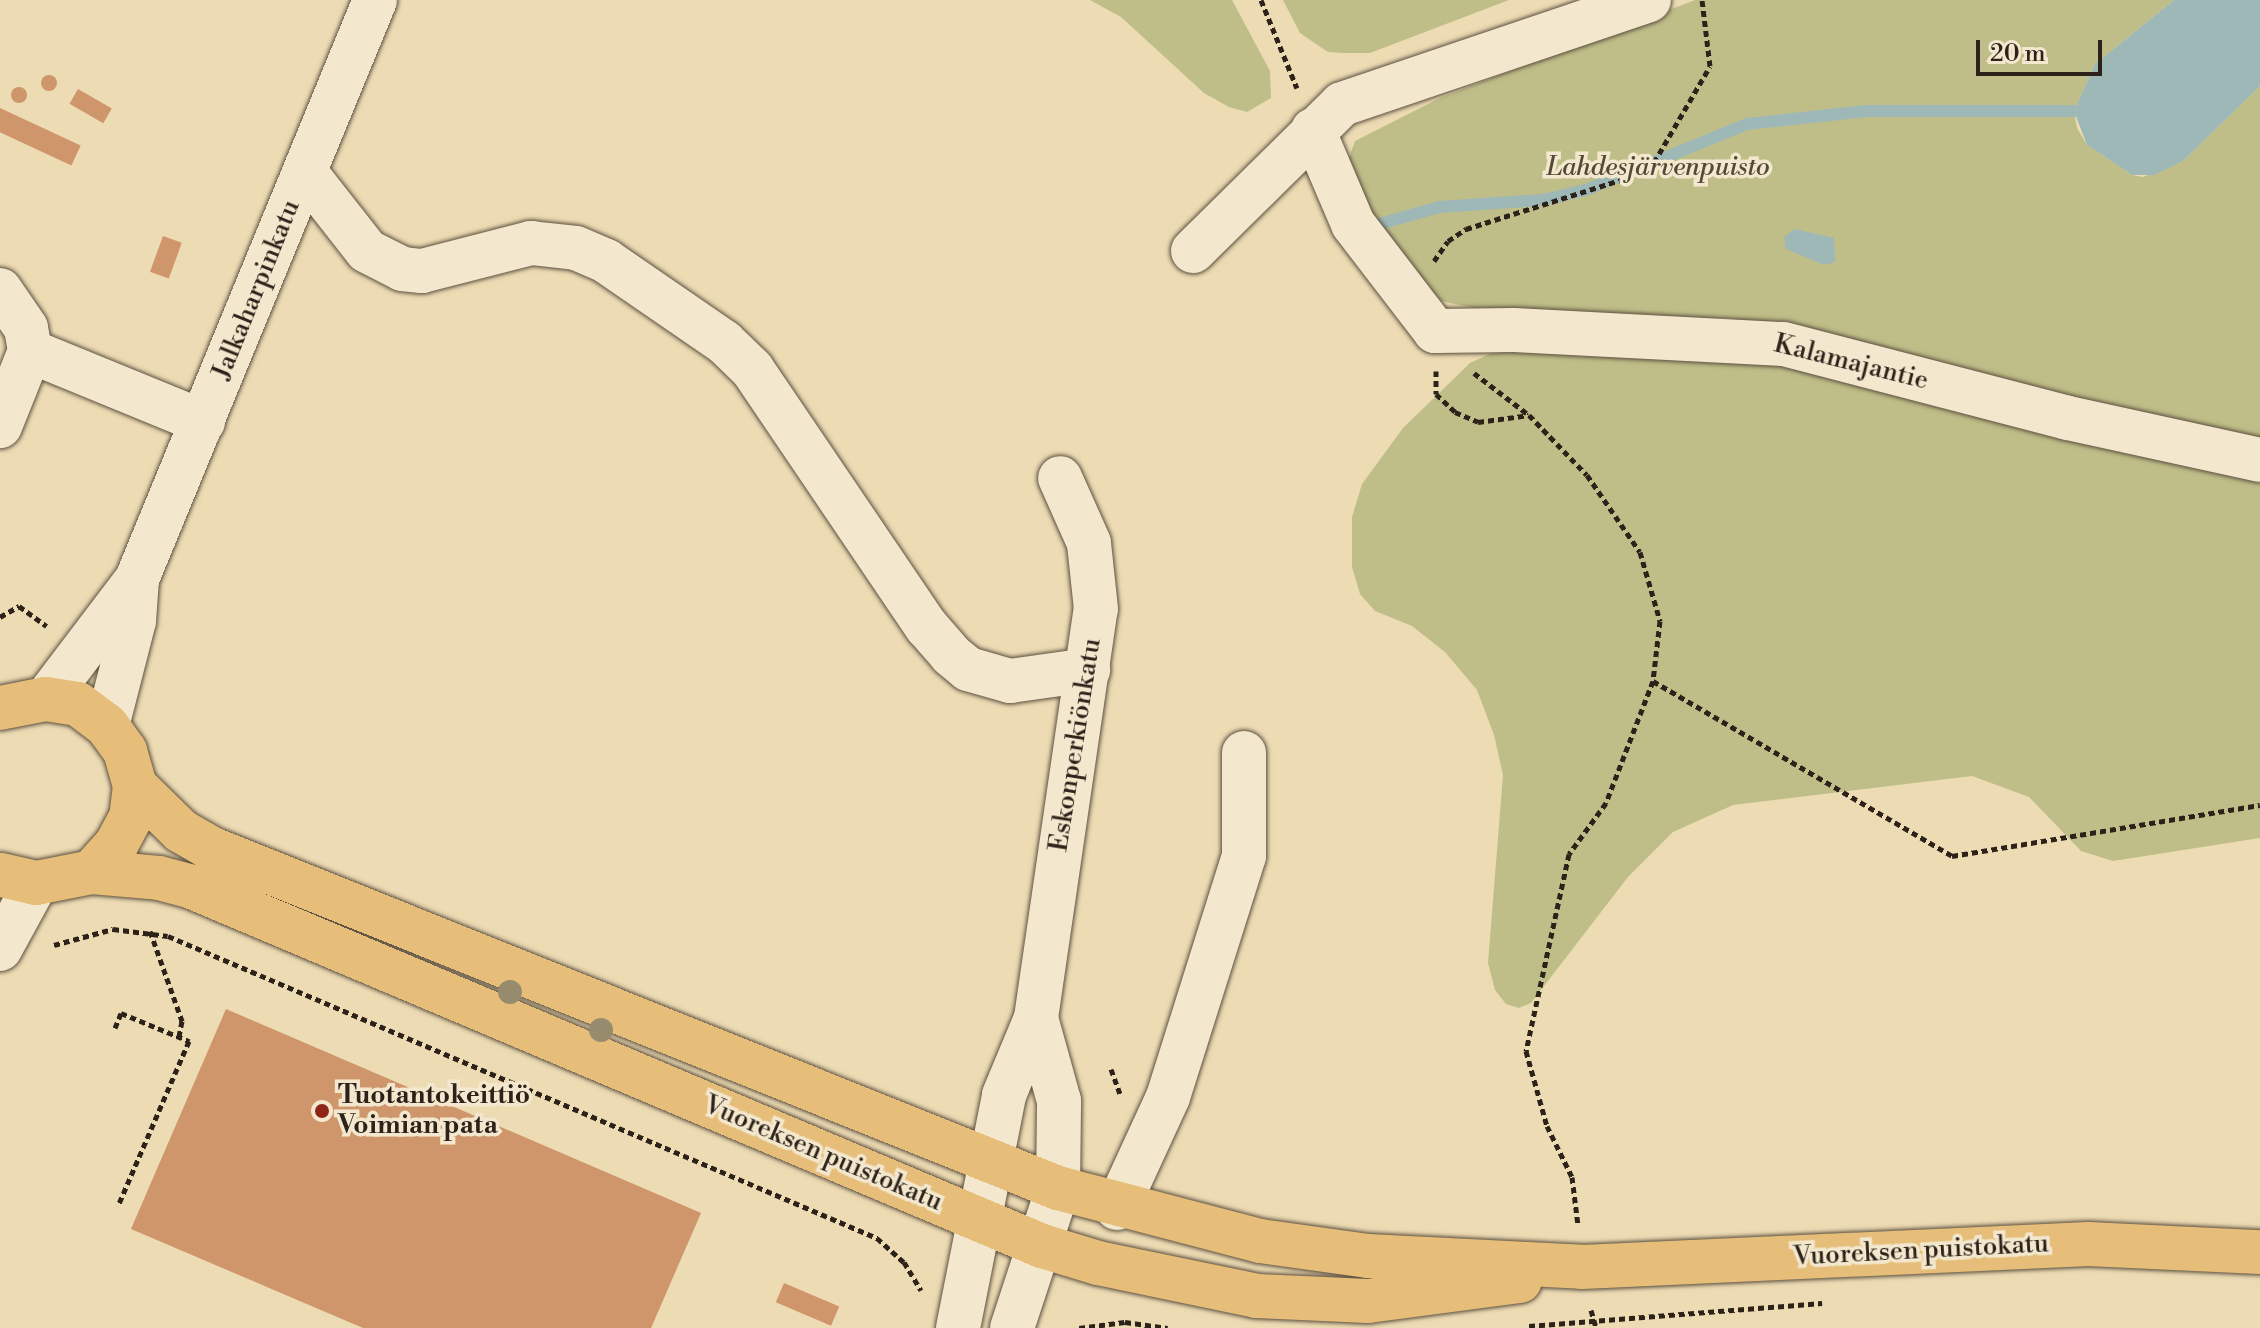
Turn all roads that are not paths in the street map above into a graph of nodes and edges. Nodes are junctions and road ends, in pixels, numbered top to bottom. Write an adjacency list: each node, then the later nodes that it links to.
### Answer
1 (375, 0): 4 (street, Jalkaharpinkatu)
2 (1649, 0): 3 (street)
3 (1313, 130): 5 (street); 10 (street, Kalamajantie)
4 (305, 172): 8 (street, Jalkaharpinkatu); 13 (street)
5 (1193, 251)
6 (0, 290): 7 (street)
7 (30, 351): 8 (street); 9 (street)
8 (203, 422): 12 (street, Jalkaharpinkatu)
9 (0, 426)
10 (2260, 460)
11 (1060, 478): 13 (street, Eskonperkiönkatu)
12 (137, 579): 14 (street, Jalkaharpinkatu); 16 (street, Jalkaharpinkatu)
13 (1088, 670): 22 (street, Eskonperkiönkatu)
14 (46, 699): 15 (main road); 16 (main road)
15 (0, 708)
16 (107, 726): 18 (main road)
17 (1244, 753): 25 (street)
18 (135, 786): 19 (main road); 23 (main road, Vuoreksen puistokatu)
19 (92, 872): 20 (main road, Vuoreksen puistokatu); 26 (main road, Vuoreksen puistokatu)
20 (18, 879): 21 (street)
21 (0, 949)
22 (1036, 1018): 23 (street, Eskonperkiönkatu); 24 (street, Eskonperkiönkatu)
23 (992, 1161): 24 (main road, Vuoreksen puistokatu); 26 (street, Eskonperkiönkatu)
24 (1058, 1188): 25 (main road, Vuoreksen puistokatu); 27 (street, Eskonperkiönkatu)
25 (1117, 1208): 29 (main road, Vuoreksen puistokatu)
26 (981, 1220): 27 (main road, Vuoreksen puistokatu); 30 (street, Eskonperkiönkatu)
27 (1042, 1246): 29 (main road, Vuoreksen puistokatu); 31 (street, Eskonperkiönkatu)
28 (2260, 1252): 29 (main road, Vuoreksen puistokatu)
29 (1582, 1267)
30 (959, 1320)
31 (1012, 1328)

